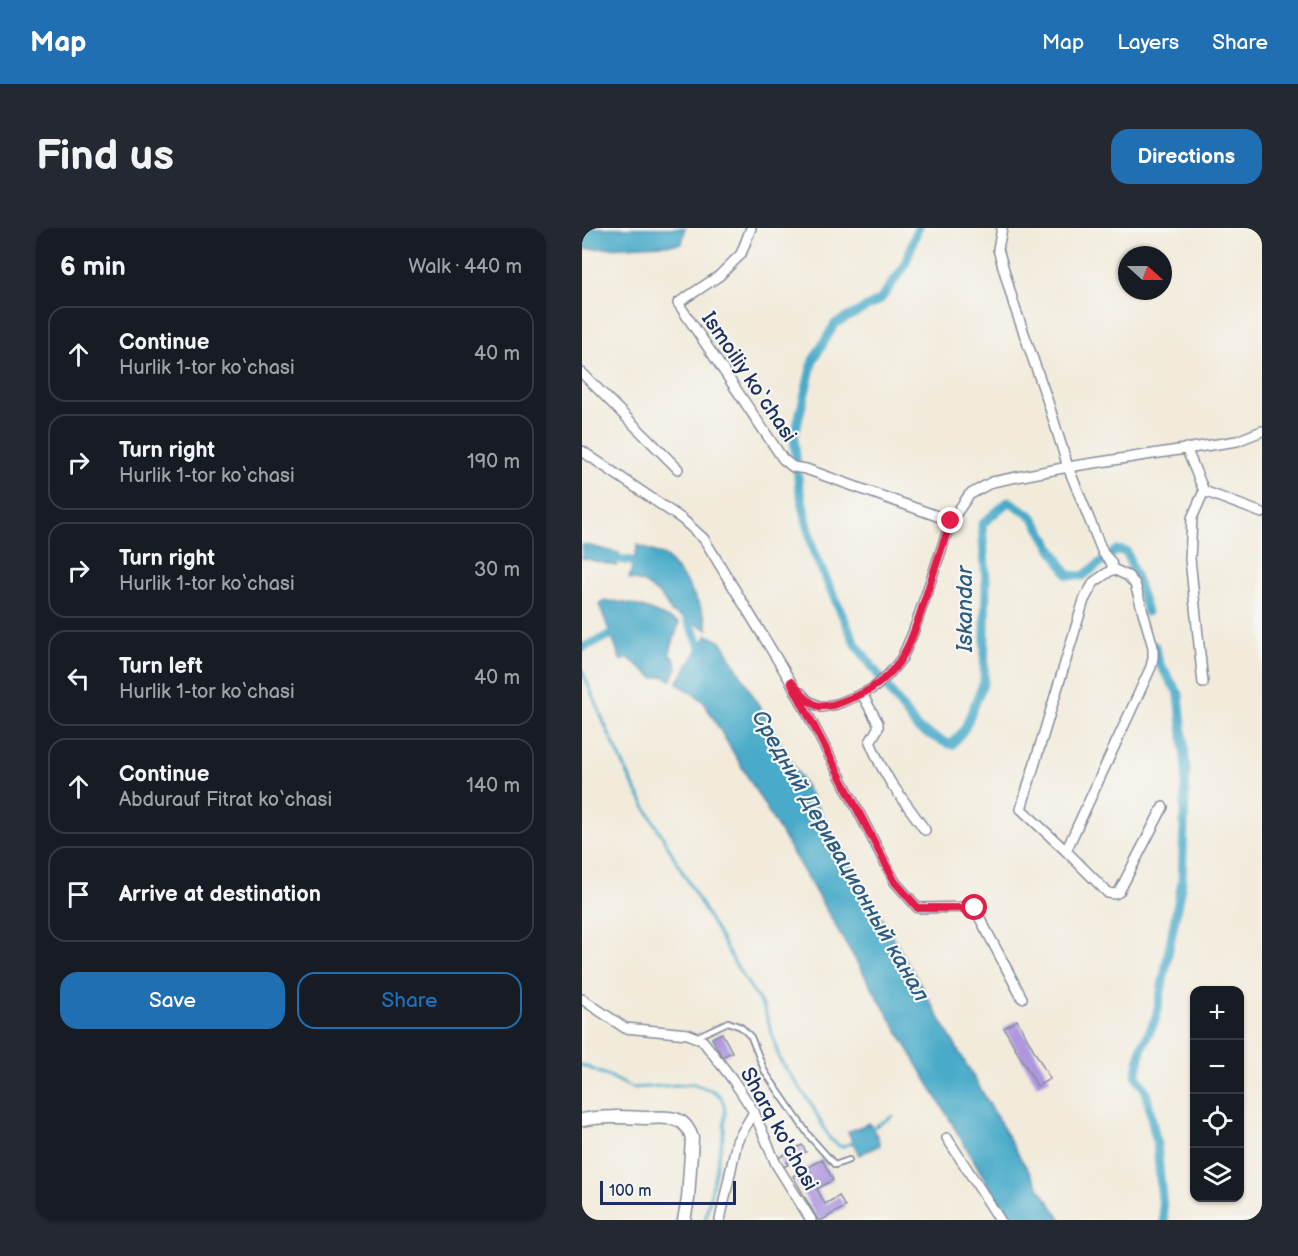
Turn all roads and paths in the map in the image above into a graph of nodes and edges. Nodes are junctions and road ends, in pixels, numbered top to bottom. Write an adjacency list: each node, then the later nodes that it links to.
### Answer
1 (752, 228): 11 (street, Ismoiliy ko‘chasi)
2 (1002, 228): 7 (street)
3 (582, 373): 8 (street)
4 (1262, 431): 5 (street)
5 (1186, 448): 7 (street); 9 (street)
6 (582, 451): 13 (street)
7 (1068, 467): 11 (street); 12 (street)
8 (678, 470)
9 (1204, 491): 10 (street); 14 (street)
10 (1262, 513)
11 (951, 521): 15 (street)
12 (1112, 566): 18 (street); 18 (street)
13 (791, 682): 15 (street); 19 (street)
14 (1203, 683)
15 (862, 694): 17 (street)
16 (1163, 807): 18 (street)
17 (925, 830)
18 (1066, 851)
19 (1022, 998)
20 (582, 999): 21 (street)
21 (692, 1036): 22 (street, Sharq ko'chasi); 25 (lane)
22 (754, 1112): 27 (street); 28 (street, Sharq ko'chasi)
23 (582, 1120): 26 (street)
24 (947, 1138): 29 (street)
25 (849, 1160)
26 (684, 1220)
27 (720, 1220)
28 (811, 1220)
29 (1000, 1220)

